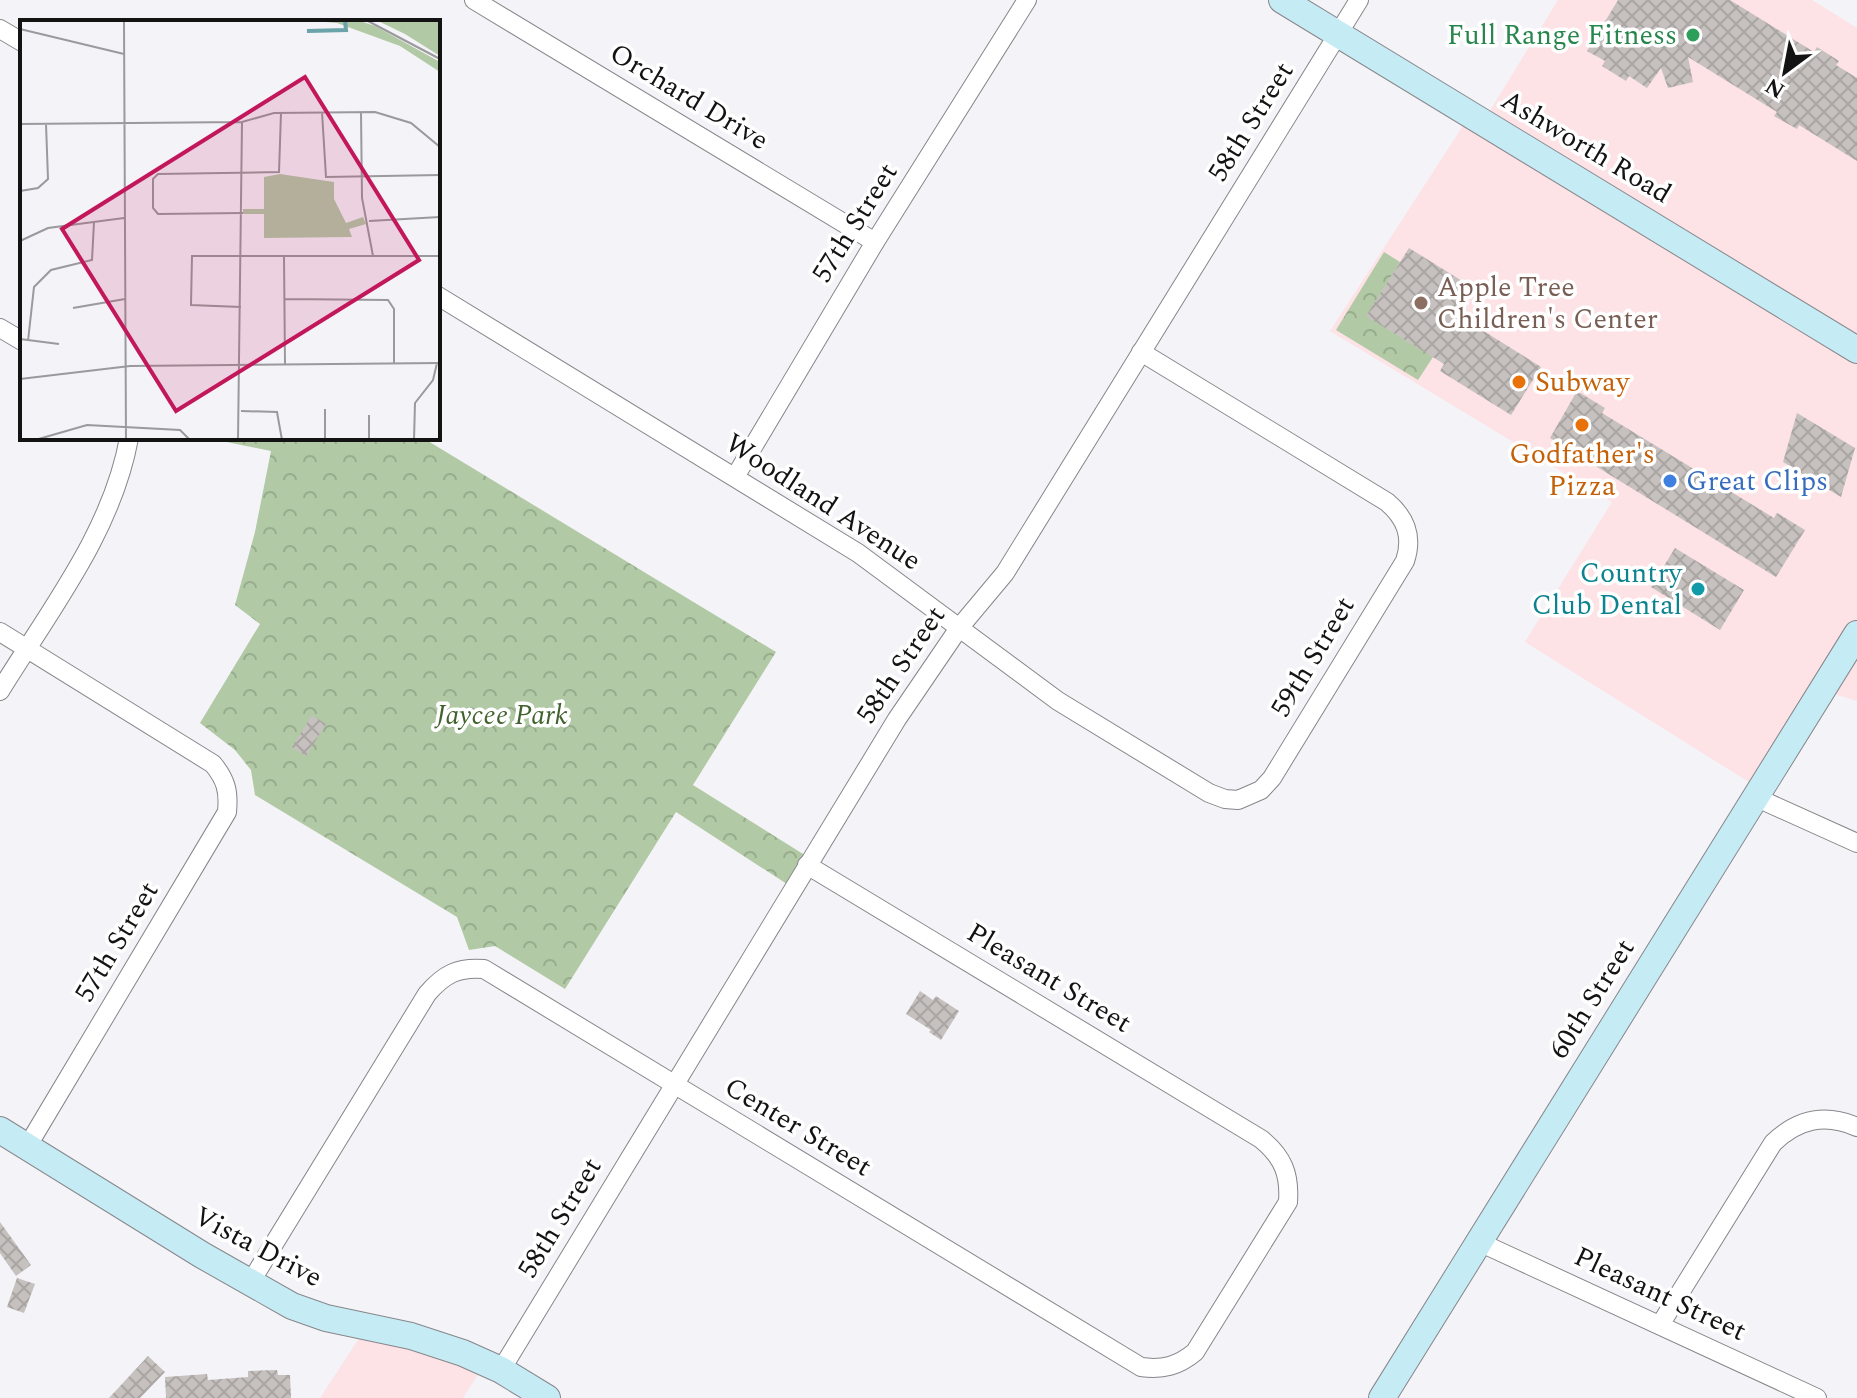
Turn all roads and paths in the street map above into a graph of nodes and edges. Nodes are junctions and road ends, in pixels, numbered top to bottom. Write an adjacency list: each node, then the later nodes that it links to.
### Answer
1 (474, 0): 8 (street, Orchard Drive)
2 (1027, 0): 8 (street, 57th Street)
3 (1282, 0): 6 (main road, Ashworth Road)
4 (1359, 0): 6 (street, 58th Street)
5 (0, 29): 7 (street)
6 (1338, 35): 12 (main road, Ashworth Road); 13 (street, 58th Street)
7 (20, 41)
8 (875, 242): 15 (street, 57th Street)
9 (440, 297): 15 (street, Woodland Avenue)
10 (0, 328): 11 (street)
11 (20, 340)
12 (1857, 350)
13 (1141, 352): 16 (street, 58th Street); 21 (street, 59th Street)
14 (129, 440): 19 (street)
15 (735, 477): 16 (street, Woodland Avenue)
16 (959, 628): 21 (street, Woodland Avenue); 24 (street, 58th Street)
17 (0, 632): 19 (street)
18 (1857, 634): 22 (main road, 60th Street)
19 (26, 649): 20 (street); 28 (street, 57th Street)
20 (0, 691)
21 (1209, 793)
22 (1755, 797): 23 (street); 29 (main road, 60th Street)
23 (1857, 843)
24 (807, 865): 25 (street, 58th Street); 32 (street, Pleasant Street)
25 (674, 1084): 30 (street, Center Street); 32 (street, Center Street); 33 (street, 58th Street)
26 (1857, 1127): 31 (street)
27 (0, 1130): 28 (main road, Vista Drive)
28 (27, 1147): 30 (main road, Vista Drive)
29 (1479, 1242): 31 (street, Pleasant Street); 35 (main road, 60th Street)
30 (250, 1283): 33 (main road, Vista Drive)
31 (1660, 1325): 36 (street, Pleasant Street)
32 (1141, 1367)
33 (501, 1370): 34 (main road, Vista Drive)
34 (547, 1398)
35 (1382, 1398)
36 (1817, 1398)

